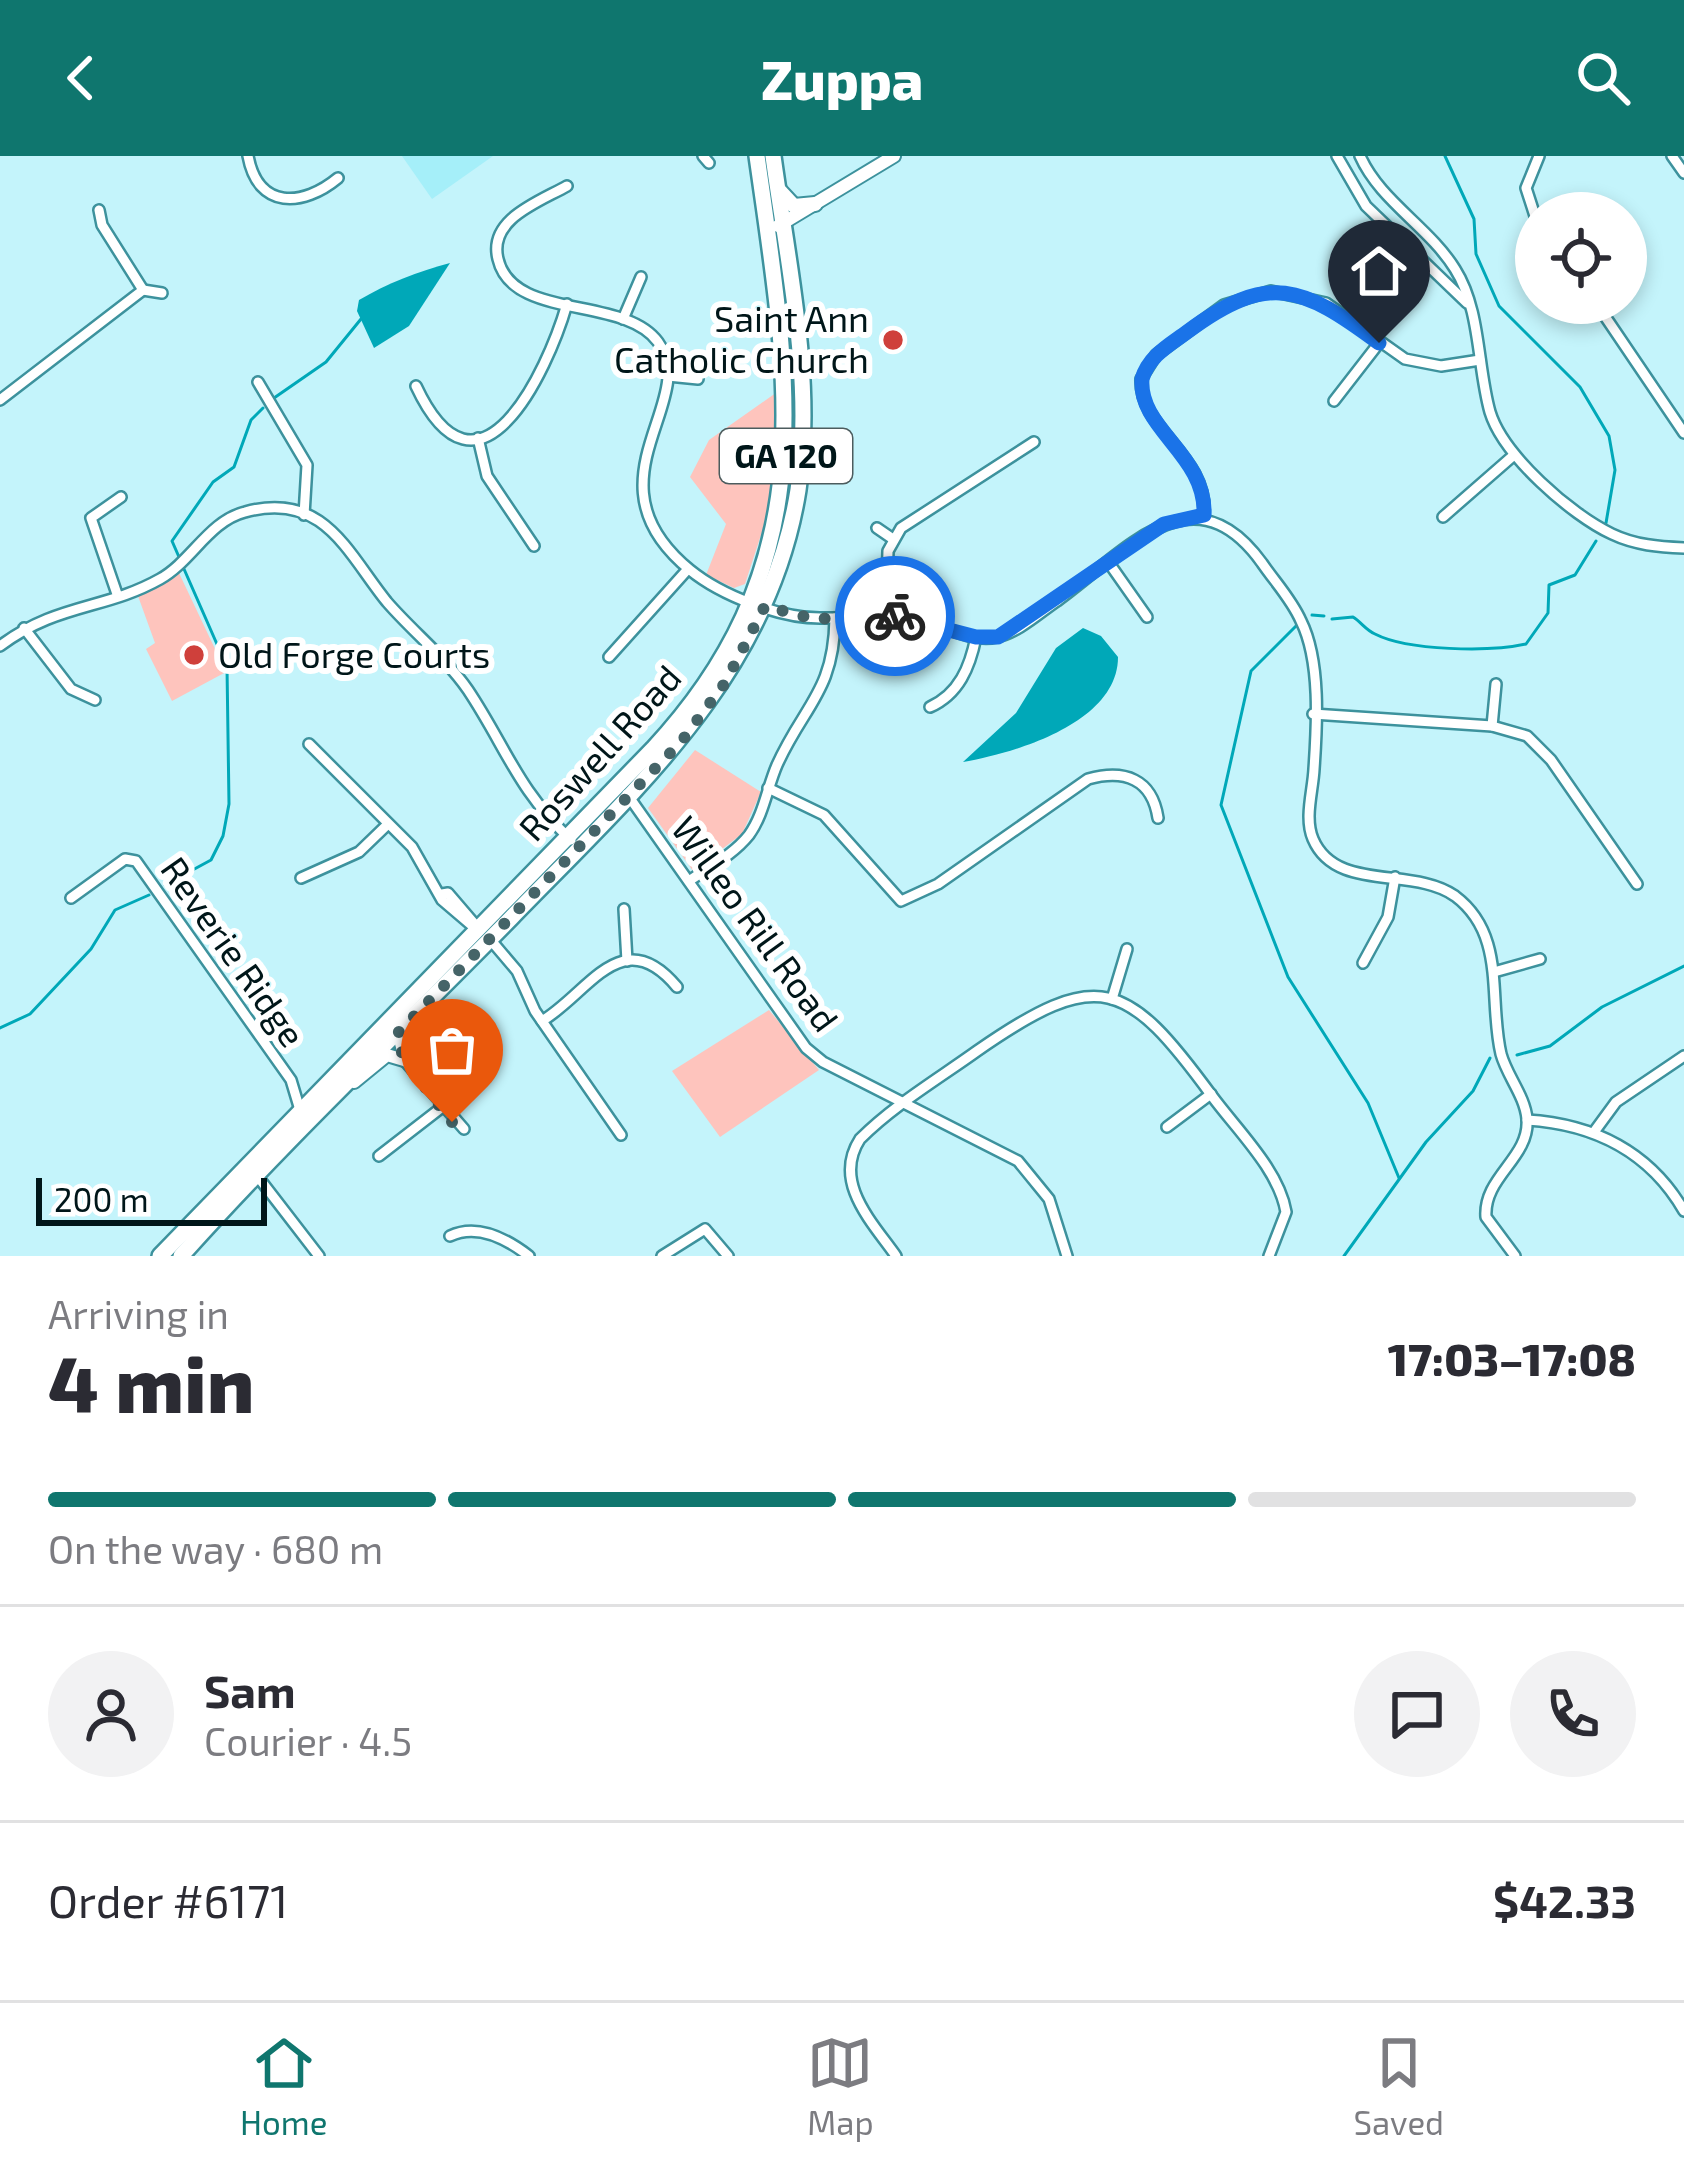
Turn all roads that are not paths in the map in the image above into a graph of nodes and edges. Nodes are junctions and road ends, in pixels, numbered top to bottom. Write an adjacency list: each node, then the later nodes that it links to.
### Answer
1 (248, 156): 10 (street)
2 (758, 156): 16 (highway, Roswell Road / GA 120)
3 (772, 156): 11 (highway, Roswell Road / GA 120)
4 (895, 156): 14 (street)
5 (1337, 156): 20 (street)
6 (1360, 156): 20 (street)
7 (1539, 156): 13 (street)
8 (1672, 156): 9 (street)
9 (1684, 173)
10 (338, 178)
11 (777, 185): 14 (main road); 16 (highway, Roswell Road / GA 120)
12 (567, 186): 21 (street)
13 (1527, 192)
14 (815, 204): 16 (street)
15 (99, 210): 18 (street)
16 (775, 226): 47 (highway, Roswell Road / GA 120)
17 (641, 278): 22 (street)
18 (143, 290): 19 (street); 30 (street)
19 (162, 293)
20 (1467, 303): 25 (street)
21 (568, 304): 22 (street); 33 (street)
22 (623, 319): 26 (street)
23 (1609, 324): 32 (street)
24 (1379, 343): 25 (street); 31 (street); 38 (street)
25 (1480, 360): 35 (street)
26 (668, 376): 27 (street); 45 (street)
27 (698, 379)
28 (257, 382): 37 (street)
29 (416, 386): 33 (street)
30 (0, 400)
31 (1334, 401)
32 (1684, 433)
33 (478, 438): 42 (street)
34 (1034, 442): 41 (street)
35 (1514, 455): 39 (street); 43 (street)
36 (121, 497): 46 (street)
37 (304, 515): 46 (street); 65 (street)
38 (1204, 515): 44 (street); 58 (street)
39 (1443, 517)
40 (877, 527): 41 (street)
41 (893, 538): 48 (street)
42 (534, 546)
43 (1684, 548)
44 (1109, 563): 49 (street); 52 (street)
45 (688, 568): 47 (street); 54 (street)
46 (117, 594): 51 (street)
47 (758, 603): 50 (street); 62 (highway, Roswell Road / GA 120)
48 (886, 616): 50 (street); 52 (street)
49 (1147, 617)
50 (835, 618): 61 (street)
51 (24, 628): 53 (street); 56 (street)
52 (976, 637): 57 (street)
53 (0, 646)
54 (609, 657)
55 (1496, 684): 59 (street)
56 (95, 700)
57 (930, 707)
58 (1313, 714): 59 (street); 66 (street)
59 (1492, 726): 69 (street)
60 (309, 744): 64 (street)
61 (768, 788): 63 (street); 68 (street)
62 (624, 791): 65 (highway, Roswell Road / GA 120); 68 (street, Willeo Rill Road)
63 (1158, 818)
64 (388, 824): 67 (street); 72 (street)
65 (574, 842): 72 (highway, Roswell Road / GA 120)
66 (1395, 877): 76 (street); 77 (street)
67 (302, 878)
68 (689, 881): 88 (street, Willeo Rill Road)
69 (1637, 884)
70 (71, 898): 84 (street, Reverie Ridge)
71 (624, 909): 75 (street)
72 (484, 934): 80 (street); 81 (highway, Roswell Road / GA 120); 85 (highway, Roswell Road / GA 120)
73 (1127, 949): 79 (street)
74 (1540, 959): 77 (street)
75 (627, 961): 78 (street); 80 (street)
76 (1363, 963)
77 (1494, 972): 91 (street)
78 (677, 987)
79 (1112, 999): 87 (street); 88 (street)
80 (542, 1022): 95 (street)
81 (397, 1034): 83 (street); 86 (highway, Roswell Road / GA 120)
82 (1684, 1056): 94 (street)
83 (404, 1060): 86 (street); 89 (street)
84 (291, 1080): 85 (street); 90 (street)
85 (321, 1089): 90 (highway, Roswell Road / GA 120)
86 (343, 1089): 97 (highway, Roswell Road / GA 120)
87 (1211, 1094): 92 (street); 108 (street)
88 (906, 1101): 106 (street); 107 (street, Willeo Rill Road)
89 (441, 1108): 93 (street); 96 (street)
90 (300, 1110): 97 (highway, Roswell Road / GA 120)
91 (1527, 1120): 94 (street); 109 (street)
92 (1167, 1126)
93 (464, 1129)
94 (1594, 1132): 98 (street)
95 (621, 1135)
96 (380, 1156)
97 (252, 1170): 100 (highway, Roswell Road / GA 120); 101 (highway, Roswell Road / GA 120); 102 (street)
98 (1684, 1211)
99 (450, 1236): 103 (street)
100 (160, 1256)
101 (181, 1256)
102 (319, 1256)
103 (529, 1256)
104 (662, 1256): 105 (street)
105 (728, 1256)
106 (896, 1256)
107 (1067, 1256)
108 (1269, 1256)
109 (1515, 1256)

